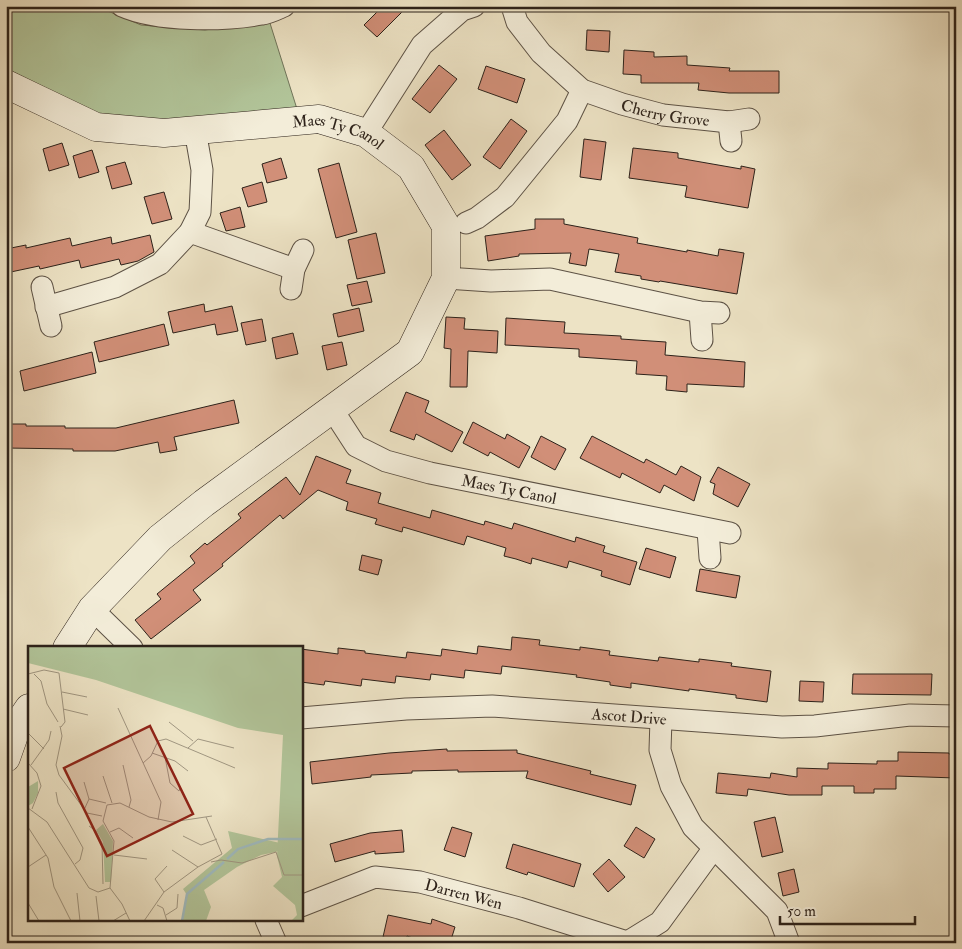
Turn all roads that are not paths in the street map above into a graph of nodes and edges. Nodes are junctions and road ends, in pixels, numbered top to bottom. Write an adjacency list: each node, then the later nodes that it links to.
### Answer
1 (122, 6): 2 (street)
2 (284, 6)
3 (474, 6): 9 (street)
4 (512, 6): 6 (street, Cherry Grove)
5 (6, 84): 8 (street, Maes Ty Canol)
6 (582, 90): 7 (street, Cherry Grove); 10 (street)
7 (736, 127)
8 (196, 130): 9 (street, Maes Ty Canol); 11 (street)
9 (366, 133): 13 (street, Maes Ty Canol)
10 (470, 214)
11 (190, 232): 12 (street); 14 (street)
12 (296, 269)
13 (446, 278): 15 (street); 16 (street, Maes Ty Canol)
14 (46, 307)
15 (702, 340)
16 (332, 409): 17 (street, Maes Ty Canol); 20 (street, Maes Ty Canol)
17 (708, 530): 18 (street, Maes Ty Canol); 19 (street)
18 (730, 533)
19 (710, 558)
20 (92, 609): 21 (street, Maes Ty Canol); 22 (street)
21 (68, 646)
22 (130, 646)
23 (28, 709): 27 (street)
24 (956, 716): 26 (street, Ascot Drive)
25 (302, 718): 26 (street, Ascot Drive)
26 (661, 719): 28 (street)
27 (6, 758)
28 (714, 848): 31 (street, Darren Wen); 33 (street)
29 (302, 906): 31 (street, Darren Wen)
30 (267, 922): 32 (street)
31 (626, 942)
32 (276, 943)
33 (789, 943)

